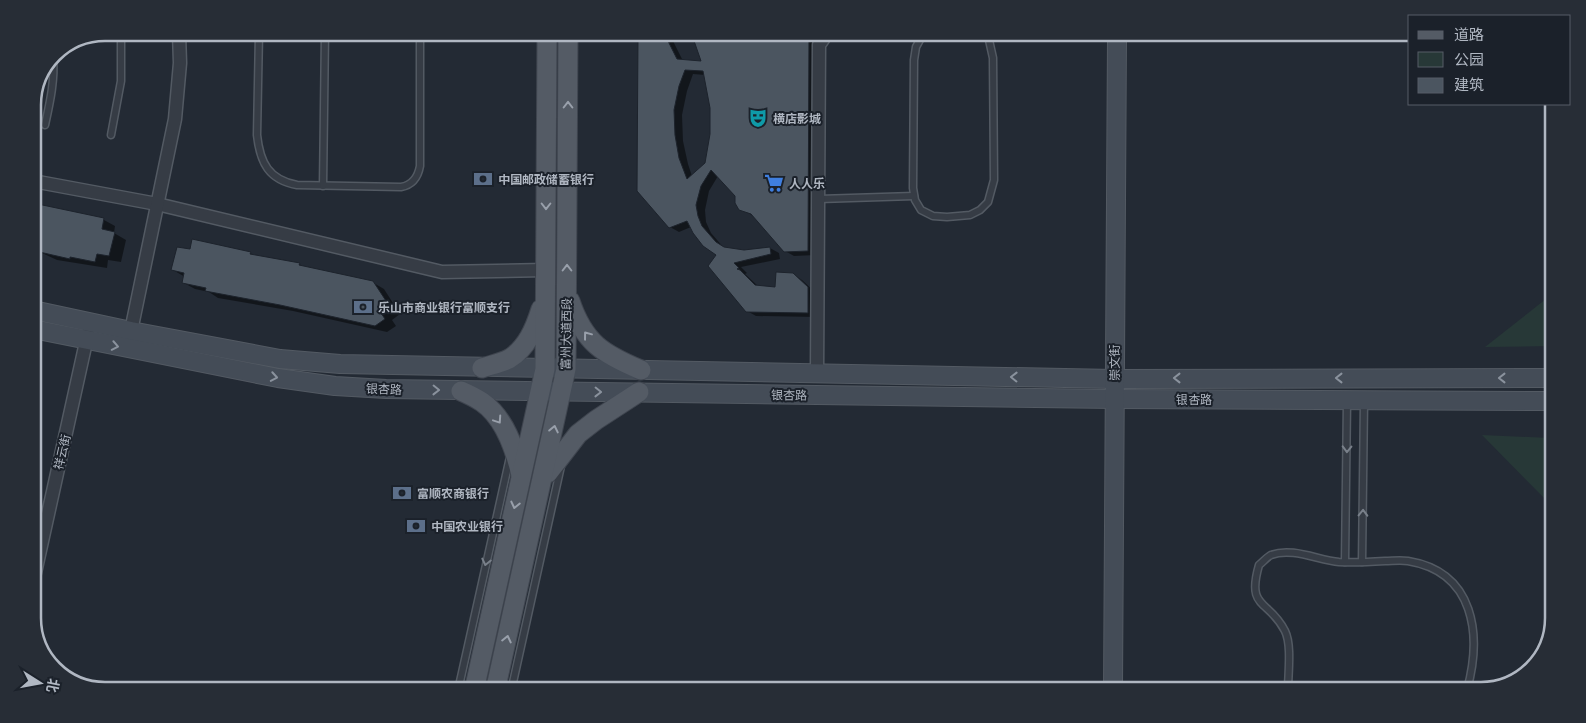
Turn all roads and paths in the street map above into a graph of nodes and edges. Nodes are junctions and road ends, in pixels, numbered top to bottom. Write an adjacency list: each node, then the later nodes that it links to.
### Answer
1 (121, 41): 14 (lane)
2 (179, 41): 19 (street)
3 (259, 41): 16 (lane)
4 (325, 41): 16 (lane)
5 (420, 41): 16 (lane)
6 (547, 41): 20 (main road, 富州大道西段, one-way to 20)
7 (568, 41): 21 (main road, 富州大道西段, one-way to 7)
8 (822, 41): 18 (street)
9 (919, 41): 17 (lane)
10 (989, 41): 17 (lane)
11 (1117, 41): 33 (main road, 崇文街)
12 (54, 66): 13 (lane)
13 (46, 125)
14 (111, 135)
15 (41, 182): 19 (street)
16 (323, 186)
17 (914, 196): 18 (lane)
18 (819, 199): 32 (street)
19 (157, 204): 20 (street); 25 (street)
20 (545, 270): 22 (main road, 富州大道西段)
21 (567, 291): 30 (main road, 富州大道西段); 31 (main road, one-way to 21)
22 (545, 293): 28 (main road); 29 (main road, 富州大道西段)
23 (41, 312): 24 (main road, 银杏路)
24 (91, 322): 25 (main road, 银杏路); 27 (street, 祥云街)
25 (131, 331): 28 (main road, 银杏路)
26 (41, 332): 27 (main road, 银杏路)
27 (86, 341): 35 (main road, 银杏路, one-way to 35); 46 (street, 祥云街)
28 (482, 368): 29 (main road, 银杏路)
29 (545, 369): 30 (main road, 银杏路); 36 (main road, 富州大道西段)
30 (566, 369): 31 (main road, 银杏路); 37 (main road, 富州大道西段)
31 (641, 370): 32 (main road, 银杏路)
32 (817, 374): 33 (main road, 银杏路, one-way to 32)
33 (1114, 378): 34 (main road, 银杏路, one-way to 33); 39 (main road, 崇文街)
34 (1545, 378)
35 (461, 391): 36 (main road, 银杏路); 42 (main road, one-way to 42)
36 (540, 391): 37 (main road, 银杏路); 44 (main road, 富州大道西段)
37 (562, 392): 38 (main road, 银杏路, one-way to 38); 45 (main road, 富州大道西段, one-way to 37)
38 (639, 392): 39 (main road, 银杏路); 43 (main road)
39 (1114, 399): 40 (main road, 银杏路); 53 (main road, 崇文街)
40 (1355, 400): 41 (main road, 银杏路); 47 (lane, one-way to 47); 48 (lane, one-way to 40)
41 (1545, 401)
42 (512, 446): 44 (main road); 49 (lane, one-way to 49)
43 (565, 450): 45 (main road); 52 (lane)
44 (521, 478): 50 (main road, 富州大道西段, one-way to 50)
45 (542, 480): 51 (main road, 富州大道西段, one-way to 45)
46 (41, 546)
47 (1345, 562): 48 (lane); 54 (lane)
48 (1362, 562): 55 (lane)
49 (460, 682)
50 (476, 682)
51 (497, 682)
52 (513, 682)
53 (1113, 682)
54 (1288, 682)
55 (1469, 682)

